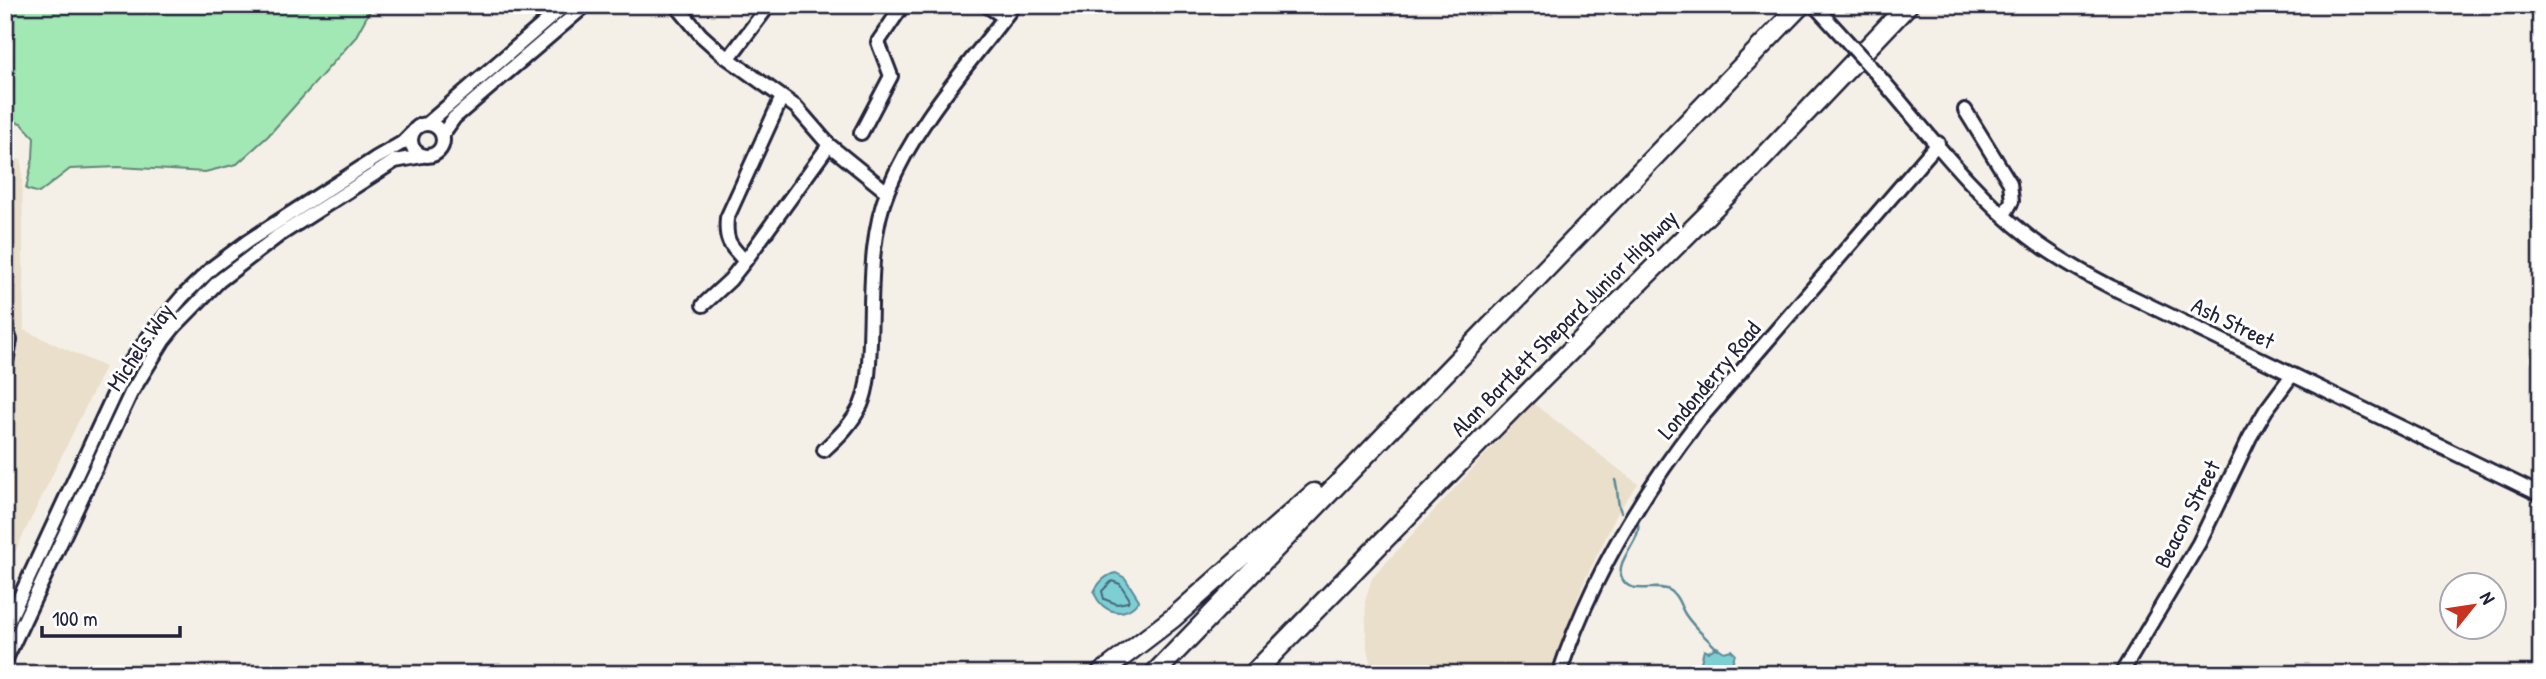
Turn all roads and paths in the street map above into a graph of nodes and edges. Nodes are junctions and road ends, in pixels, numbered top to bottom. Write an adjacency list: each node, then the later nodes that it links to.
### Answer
1 (565, 5): 15 (street)
2 (586, 5): 18 (street)
3 (676, 5): 12 (street)
4 (769, 5): 12 (street)
5 (904, 5): 16 (street)
6 (986, 5): 11 (street)
7 (1014, 5): 11 (street)
8 (1801, 5): 29 (highway)
9 (1814, 5): 19 (street, Ash Street, bridge)
10 (1908, 5): 36 (highway, Alan Bartlett Shepard Junior Highway)
11 (1004, 18): 22 (street)
12 (729, 58): 13 (street)
13 (782, 97): 20 (street); 24 (street)
14 (1965, 110): 23 (street)
15 (427, 124): 17 (street); 18 (street)
16 (861, 133)
17 (412, 134): 21 (street); 32 (street, Michels Way)
18 (442, 135): 21 (street)
19 (1938, 144): 23 (street, Ash Street); 37 (street, Londonderry Road)
20 (829, 145): 22 (street); 24 (street)
21 (422, 156): 33 (street, Michels Way)
22 (887, 192): 30 (street)
23 (2004, 215): 28 (street, Ash Street)
24 (745, 261): 25 (street)
25 (703, 305)
26 (5, 326): 27 (street)
27 (5, 368)
28 (2292, 375): 31 (street, Ash Street); 38 (street, Beacon Street)
29 (1409, 409): 34 (highway); 35 (highway)
30 (824, 450)
31 (2541, 495)
32 (5, 629)
33 (5, 662)
34 (1100, 674)
35 (1154, 674)
36 (1253, 674)
37 (1559, 674)
38 (2121, 674)

